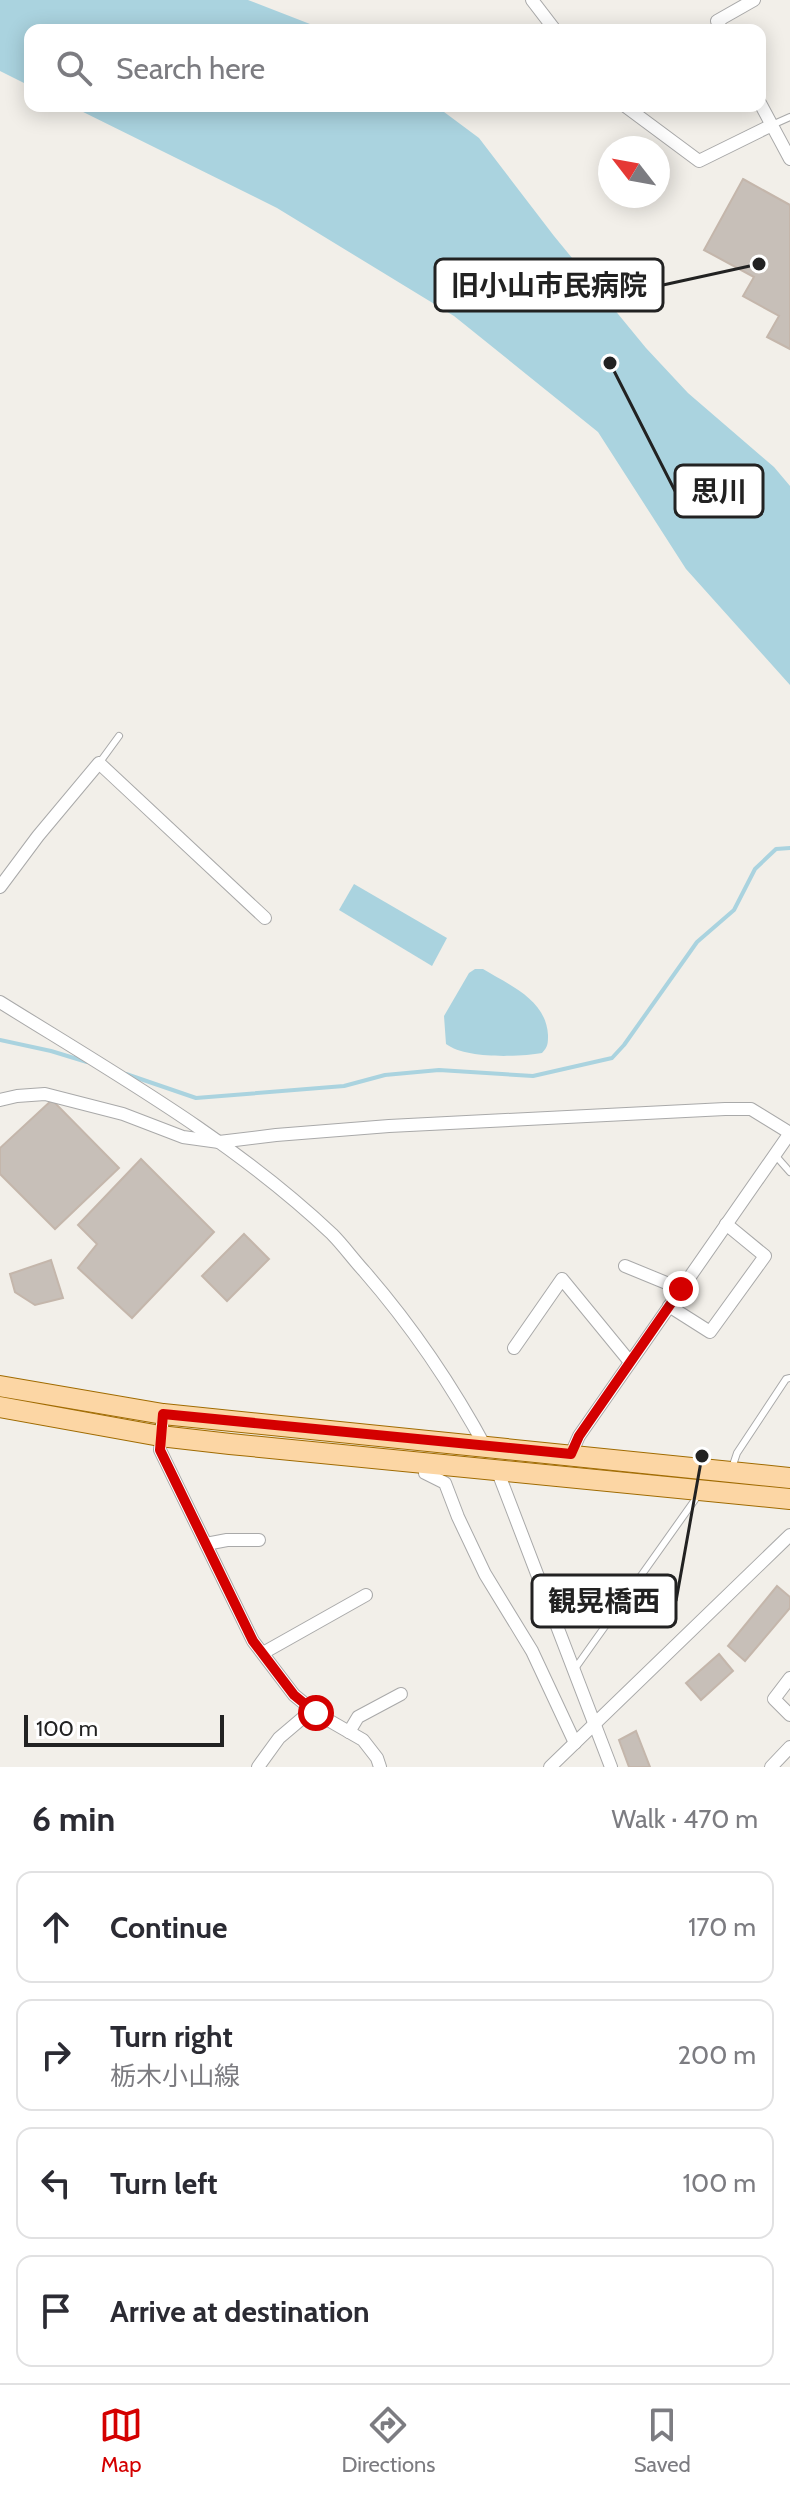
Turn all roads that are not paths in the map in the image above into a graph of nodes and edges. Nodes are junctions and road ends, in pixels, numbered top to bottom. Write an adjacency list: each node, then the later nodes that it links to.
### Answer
1 (532, 0): 3 (street)
2 (754, 0): 4 (street)
3 (550, 24)
4 (719, 24)
5 (633, 112): 8 (street)
6 (765, 112): 8 (street)
7 (790, 117): 8 (lane)
8 (772, 125): 9 (street)
9 (790, 159)
10 (119, 736): 11 (lane)
11 (99, 763): 12 (street); 13 (street)
12 (0, 887)
13 (265, 918)
14 (0, 1002): 17 (street)
15 (0, 1100): 17 (street)
16 (790, 1133): 17 (street); 18 (street)
17 (219, 1142): 31 (street)
18 (775, 1155): 19 (lane); 20 (street)
19 (790, 1172)
20 (726, 1224): 22 (street); 23 (street)
21 (625, 1266): 22 (street)
22 (681, 1289): 23 (street)
23 (669, 1306): 25 (street)
24 (514, 1348): 25 (street)
25 (630, 1362): 32 (street)
26 (790, 1378): 35 (lane)
27 (0, 1386): 29 (main road)
28 (0, 1407): 30 (main road)
29 (163, 1414): 30 (street); 31 (main road)
30 (160, 1436): 33 (main road); 41 (street)
31 (485, 1446): 32 (main road); 34 (street)
32 (571, 1454): 35 (main road)
33 (425, 1463): 34 (main road); 51 (street)
34 (497, 1468): 37 (main road); 44 (street)
35 (731, 1472): 36 (main road)
36 (790, 1478)
37 (701, 1491): 38 (main road); 44 (lane)
38 (790, 1499)
39 (790, 1535): 49 (street)
40 (259, 1540): 41 (street)
41 (206, 1544): 43 (street)
42 (366, 1595): 43 (street)
43 (263, 1653): 47 (street)
44 (574, 1670): 49 (street)
45 (790, 1678): 48 (street)
46 (401, 1694): 50 (street)
47 (312, 1710): 50 (street); 53 (street)
48 (790, 1715)
49 (594, 1725): 51 (street); 56 (street)
50 (349, 1732): 54 (street)
51 (575, 1743): 55 (street)
52 (790, 1747): 57 (street)
53 (258, 1767)
54 (380, 1767)
55 (550, 1767)
56 (611, 1767)
57 (771, 1767)

